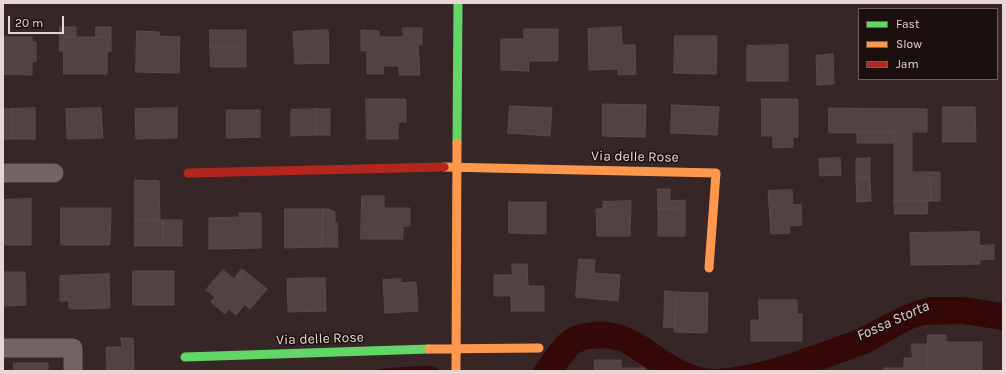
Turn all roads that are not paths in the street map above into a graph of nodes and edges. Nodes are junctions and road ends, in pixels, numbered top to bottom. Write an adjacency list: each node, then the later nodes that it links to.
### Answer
1 (458, 3): 2 (street)
2 (457, 167): 5 (street, Via delle Rose); 6 (street, Via delle Rose); 8 (street)
3 (3, 173): 4 (street)
4 (54, 173)
5 (188, 173)
6 (709, 268)
7 (3, 348): 11 (street)
8 (456, 348): 9 (street, Via delle Rose); 10 (street, Via delle Rose); 12 (street)
9 (539, 348)
10 (185, 357)
11 (73, 371)
12 (456, 371)

